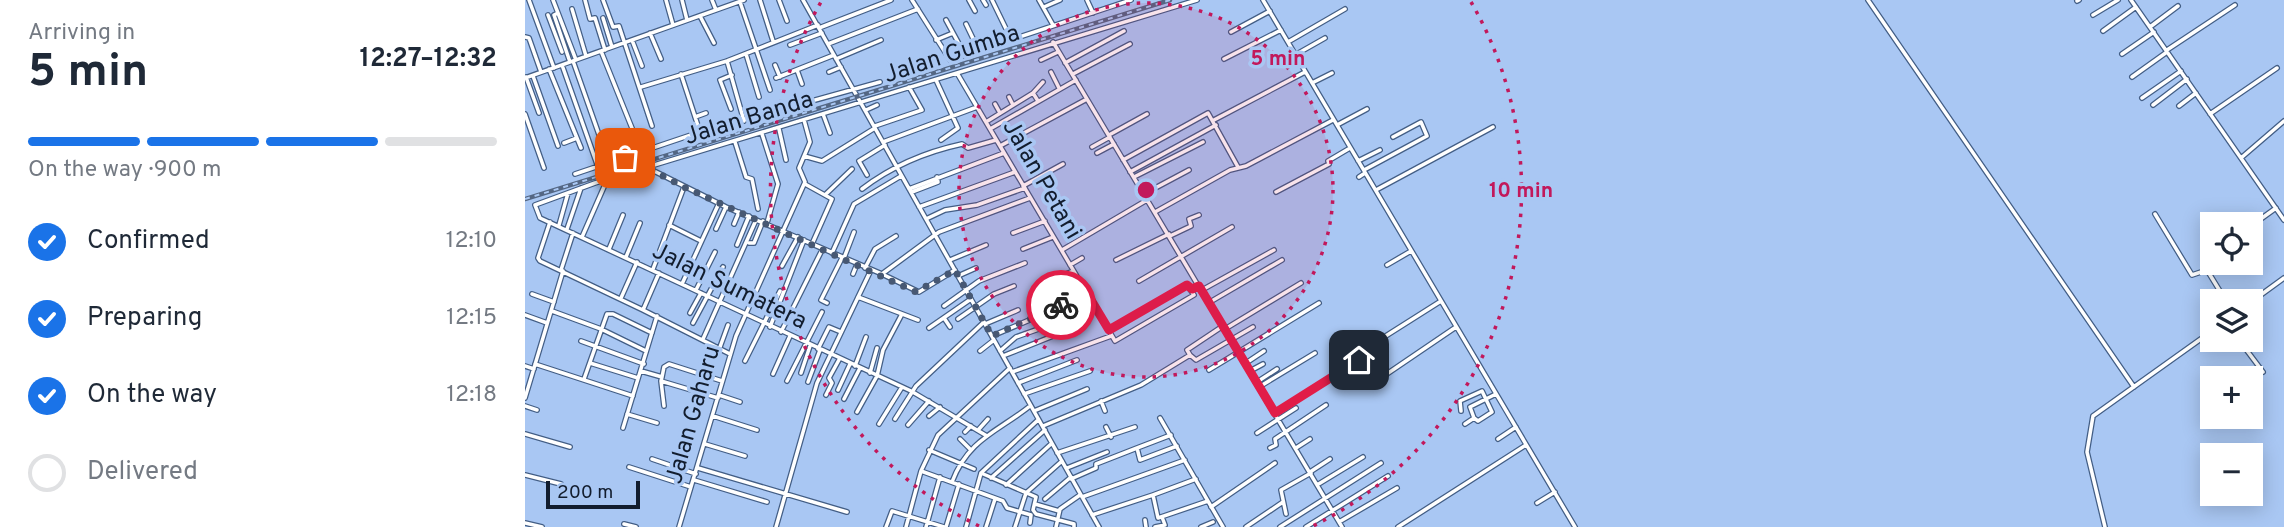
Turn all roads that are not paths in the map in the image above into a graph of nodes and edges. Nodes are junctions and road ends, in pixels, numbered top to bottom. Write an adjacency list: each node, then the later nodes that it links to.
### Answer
1 (530, 0): 96 (street)
2 (553, 0): 67 (street)
3 (585, 0): 75 (street)
4 (603, 0): 68 (street)
5 (667, 0): 46 (street)
6 (682, 0): 42 (street)
7 (712, 0): 34 (street)
8 (760, 0): 64 (street)
9 (779, 0): 44 (street)
10 (803, 0): 48 (street)
11 (890, 0): 48 (street)
12 (912, 0): 32 (street)
13 (969, 0): 35 (street)
14 (983, 0): 26 (street)
15 (992, 0): 60 (street)
16 (1039, 0): 29 (street)
17 (1059, 0): 29 (street)
18 (1087, 0): 37 (street)
19 (1131, 0): 37 (street)
20 (1197, 0): 65 (street, Jalan Gumba)
21 (1263, 0): 36 (street)
22 (1868, 0): 420 (street)
23 (2118, 0): 39 (street)
24 (2131, 0): 30 (street)
25 (742, 1): 34 (street); 74 (street)
26 (986, 5)
27 (2235, 5): 77 (street)
28 (2178, 6): 49 (street)
29 (1044, 7): 47 (street)
30 (2136, 7): 49 (street); 52 (street)
31 (572, 9): 84 (street)
32 (918, 9): 63 (street); 70 (street)
33 (1345, 9): 66 (street)
34 (716, 10): 40 (street)
35 (975, 11)
36 (1270, 11): 50 (street); 53 (street)
37 (1093, 13): 47 (street)
38 (548, 15): 67 (street)
39 (2093, 15)
40 (700, 16): 42 (street); 69 (street)
41 (603, 18): 73 (street)
42 (687, 20): 46 (street)
43 (946, 20): 57 (street)
44 (787, 21)
45 (966, 24): 76 (street)
46 (673, 25): 55 (street)
47 (1053, 25): 60 (street)
48 (819, 26): 56 (street); 64 (street)
49 (2150, 26): 54 (street)
50 (1281, 30): 66 (street); 87 (street)
51 (1124, 31): 91 (street)
52 (2103, 31)
53 (1231, 32)
54 (2154, 32): 77 (street); 81 (street)
55 (650, 33): 61 (street); 86 (street)
56 (823, 33): 70 (street); 72 (street)
57 (953, 33): 63 (street); 82 (street)
58 (525, 37): 101 (street)
59 (1325, 38): 83 (street)
60 (1011, 39): 76 (street)
61 (632, 40): 68 (street); 94 (street)
62 (881, 40): 85 (street)
63 (936, 40): 82 (street)
64 (773, 41): 74 (street)
65 (1053, 41): 79 (street, Jalan Gumba); 106 (street, Jalan Gumba)
66 (1288, 42): 83 (street)
67 (564, 43): 78 (street); 89 (street)
68 (624, 43): 73 (street); 121 (street)
69 (714, 43)
70 (828, 44): 85 (street)
71 (1130, 44): 111 (street)
72 (790, 45)
73 (612, 47): 75 (street)
74 (756, 49): 80 (street); 98 (street)
75 (603, 50): 84 (street); 190 (street)
76 (979, 51): 82 (street)
77 (2167, 51): 100 (street); 112 (street)
78 (562, 52)
79 (1058, 52): 88 (street); 91 (street, Jalan Gumba)
80 (746, 54): 90 (street); 105 (street)
81 (2122, 54)
82 (965, 55)
83 (1296, 55): 104 (street)
84 (586, 56): 89 (street)
85 (835, 57): 95 (street); 99 (street)
86 (661, 59)
87 (1224, 59)
88 (1041, 60)
89 (573, 61): 92 (street); 198 (street)
90 (727, 61): 107 (street); 110 (street)
91 (1065, 63): 111 (street, Jalan Gumba)
92 (562, 65): 96 (street); 201 (street)
93 (775, 65): 99 (street)
94 (642, 66)
95 (841, 67): 102 (street); 122 (street)
96 (552, 68): 101 (street); 176 (street)
97 (2277, 68): 154 (street)
98 (764, 69): 105 (street); 125 (street)
99 (797, 70): 120 (street)
100 (2181, 71): 114 (street); 131 (street)
101 (541, 72): 109 (street)
102 (828, 72)
103 (1051, 72): 124 (street)
104 (1306, 72): 119 (street); 163 (street)
105 (752, 73): 128 (street)
106 (957, 73): 115 (street, Jalan Gumba); 142 (street, Jalan Petani)
107 (681, 74): 121 (street); 156 (street)
108 (1332, 74): 119 (street)
109 (532, 75): 113 (street); 184 (street)
110 (732, 75): 144 (street); 160 (street)
111 (1073, 75): 116 (street, Jalan Gumba)
112 (2132, 76)
113 (526, 78): 148 (street)
114 (2186, 79): 127 (street); 140 (street)
115 (936, 80): 123 (street, Jalan Gumba); 157 (street)
116 (1076, 80): 124 (street); 132 (street, Jalan Gumba)
117 (880, 82): 122 (street)
118 (1043, 82): 126 (street)
119 (1312, 83): 158 (street)
120 (802, 84)
121 (641, 87): 165 (street)
122 (852, 87): 134 (street); 139 (street)
123 (909, 87): 134 (street, Jalan Gumba); 166 (street)
124 (1060, 89): 135 (street)
125 (770, 90)
126 (1033, 93): 133 (street); 135 (street)
127 (2196, 93): 141 (street); 154 (street)
128 (759, 97)
129 (788, 97): 139 (street)
130 (1009, 97): 138 (street)
131 (2142, 98)
132 (1087, 99): 174 (street, Jalan Gumba); 185 (street)
133 (1021, 101): 138 (street); 145 (street)
134 (861, 102): 147 (street); 152 (street, Jalan Banda)
135 (1038, 102): 145 (street)
136 (995, 104): 150 (street)
137 (877, 105): 147 (street)
138 (1013, 105): 143 (street)
139 (790, 106): 160 (street)
140 (2153, 106)
141 (2179, 106)
142 (978, 107): 157 (street); 161 (street, Jalan Petani)
143 (1007, 108): 150 (street); 155 (street)
144 (730, 109)
145 (1025, 109): 155 (street)
146 (1367, 109): 164 (street)
147 (866, 111): 166 (street)
148 (539, 113)
149 (706, 113): 156 (street)
150 (1000, 113): 161 (street)
151 (525, 114): 169 (street)
152 (823, 114): 159 (street, Jalan Banda); 173 (street)
153 (1147, 114): 174 (street)
154 (2210, 114): 194 (street)
155 (1012, 116): 170 (street)
156 (695, 117): 171 (street)
157 (955, 117): 177 (street); 182 (street)
158 (1333, 119): 164 (street); 202 (street)
159 (804, 120): 168 (street, Jalan Banda); 193 (street)
160 (744, 121): 171 (street)
161 (986, 121): 170 (street, Jalan Petani)
162 (2284, 121): 194 (street)
163 (1215, 122): 196 (street); 202 (street); 208 (street)
164 (1337, 125): 188 (street)
165 (652, 126)
166 (875, 127): 182 (street); 193 (street)
167 (1493, 127): 221 (street)
168 (779, 128): 172 (street, Jalan Banda); 195 (street)
169 (528, 129): 203 (street)
170 (990, 129): 178 (street, Jalan Petani)
171 (700, 132): 190 (street)
172 (762, 133): 179 (street, Jalan Banda); 248 (street)
173 (829, 133)
174 (1109, 136): 183 (street, Jalan Gumba); 186 (street)
175 (1393, 137): 209 (street)
176 (577, 138): 181 (street); 187 (street)
177 (941, 140)
178 (996, 140): 185 (street, Jalan Petani); 200 (street)
179 (735, 142): 204 (street, Jalan Banda); 234 (street)
180 (1203, 142): 213 (street)
181 (564, 143)
182 (884, 144): 200 (street); 211 (street)
183 (1114, 145): 192 (street); 196 (street, Jalan Gumba)
184 (558, 146)
185 (1000, 146): 191 (street, Jalan Petani)
186 (1091, 147)
187 (581, 148)
188 (1350, 148): 197 (street); 223 (street)
189 (1380, 150): 197 (street)
190 (641, 153): 198 (street); 204 (street)
191 (1004, 153): 207 (street, Jalan Petani); 222 (street)
192 (1097, 153)
193 (804, 156): 216 (street)
194 (2241, 158): 233 (street)
195 (786, 160)
196 (1123, 160): 208 (street, Jalan Gumba)
197 (1358, 162): 209 (street)
198 (609, 163): 201 (street)
199 (1063, 164): 218 (street)
200 (896, 166): 212 (street); 220 (street)
201 (598, 167): 210 (street)
202 (1238, 167): 237 (street)
203 (544, 168)
204 (648, 168): 215 (street); 217 (street)
205 (852, 169): 226 (street)
206 (1189, 170): 225 (street)
207 (1016, 172): 218 (street, Jalan Petani); 232 (street)
208 (1130, 172): 213 (street, Jalan Gumba)
209 (1364, 172): 214 (street); 221 (street)
210 (575, 174)
211 (867, 175)
212 (902, 175): 222 (street); 282 (street)
213 (1134, 177): 225 (street, Jalan Gumba)
214 (1359, 177)
215 (607, 180): 219 (street); 265 (street)
216 (805, 184): 226 (street); 255 (street, Jalan Gaharu)
217 (684, 187): 230 (street); 251 (street)
218 (1024, 187): 227 (street, Jalan Petani); 229 (street)
219 (581, 188): 224 (street); 256 (street)
220 (862, 188)
221 (1376, 190): 280 (street)
222 (910, 191): 232 (street)
223 (1276, 192)
224 (568, 193): 247 (street); 252 (street)
225 (1144, 194): 228 (street, Jalan Gumba)
226 (826, 195): 271 (street)
227 (1030, 198): 235 (street); 246 (street, Jalan Petani)
228 (1147, 200): 237 (street, Jalan Gumba); 276 (street)
229 (989, 201): 235 (street); 244 (street)
230 (719, 203): 231 (street); 269 (street)
231 (726, 207): 236 (street); 254 (street)
232 (919, 207): 244 (street)
233 (2276, 208): 242 (street); 245 (street)
234 (758, 209)
235 (993, 210): 262 (street)
236 (739, 212): 241 (street); 250 (street)
237 (1155, 212): 263 (street, Jalan Gumba)
238 (2155, 214): 316 (street)
239 (623, 215): 274 (street)
240 (1199, 215): 263 (street)
241 (749, 216): 243 (street); 257 (street)
242 (2263, 217)
243 (757, 219): 248 (street); 260 (street)
244 (926, 219): 262 (street)
245 (2284, 220)
246 (1045, 221): 261 (street); 267 (street, Jalan Petani)
247 (550, 222): 252 (street, Jalan Sumatera); 302 (street)
248 (765, 222): 255 (street); 270 (street)
249 (640, 223): 284 (street)
250 (734, 224)
251 (669, 225): 269 (street); 299 (street)
252 (559, 226): 256 (street, Jalan Sumatera)
253 (1232, 227): 283 (street)
254 (716, 229)
255 (783, 229): 266 (street); 340 (street, Jalan Gaharu)
256 (567, 230): 259 (street, Jalan Sumatera)
257 (745, 230): 260 (street); 272 (street)
258 (854, 232): 285 (street)
259 (573, 233): 265 (street, Jalan Sumatera); 302 (street)
260 (752, 233): 270 (street)
261 (1013, 233)
262 (935, 234): 287 (street); 306 (street)
263 (1170, 235): 283 (street, Jalan Gumba); 288 (street)
264 (895, 236): 297 (street)
265 (582, 237): 274 (street, Jalan Sumatera)
266 (798, 237): 268 (street); 293 (street)
267 (1053, 237): 275 (street); 276 (street, Jalan Petani)
268 (804, 240): 271 (street); 353 (street)
269 (701, 241): 312 (street)
270 (748, 243): 329 (street)
271 (812, 244): 277 (street)
272 (737, 245)
273 (986, 245): 287 (street)
274 (609, 249): 284 (street, Jalan Sumatera)
275 (1023, 249)
276 (1061, 249): 279 (street); 294 (street, Jalan Petani)
277 (822, 250): 282 (street); 363 (street)
278 (1274, 250): 314 (street)
279 (1052, 251)
280 (1411, 251): 295 (street); 327 (street)
281 (715, 252): 319 (street)
282 (832, 253): 285 (street)
283 (1182, 255): 310 (street); 314 (street, Jalan Gumba)
284 (626, 257): 290 (street, Jalan Sumatera)
285 (843, 258): 292 (street); 330 (street)
286 (1082, 258): 294 (street)
287 (950, 260): 301 (street)
288 (1117, 260)
289 (1282, 260): 331 (street)
290 (637, 262): 299 (street, Jalan Sumatera); 325 (street)
291 (1025, 263): 318 (street)
292 (857, 264): 297 (street); 305 (street)
293 (782, 265)
294 (1070, 265): 303 (street, Jalan Petani)
295 (1387, 265)
296 (723, 267): 323 (street)
297 (865, 268): 300 (street)
298 (976, 268): 307 (street)
299 (653, 269): 304 (street, Jalan Sumatera)
300 (871, 270): 306 (street); 324 (street)
301 (955, 270): 306 (street); 307 (street)
302 (562, 271): 325 (street); 328 (street)
303 (1073, 271): 308 (street); 322 (street, Jalan Petani)
304 (659, 273): 312 (street, Jalan Sumatera); 335 (street)
305 (853, 274)
306 (882, 274)
307 (958, 276): 318 (street)
308 (1061, 276)
309 (2284, 278): 320 (street)
310 (1139, 281)
311 (1301, 283): 358 (street)
312 (682, 284): 319 (street, Jalan Sumatera)
313 (1014, 286): 334 (street)
314 (1201, 288): 315 (street); 331 (street, Jalan Gumba)
315 (1192, 289): 361 (street); 366 (street, Jalan Petani)
316 (2219, 289)
317 (780, 291): 351 (street)
318 (966, 291): 326 (street); 333 (street)
319 (699, 292): 323 (street, Jalan Sumatera); 339 (street)
320 (2263, 293)
321 (532, 294): 328 (street)
322 (1088, 295): 361 (street, Jalan Petani); 368 (street)
323 (708, 296): 329 (street, Jalan Sumatera); 349 (street)
324 (858, 297): 341 (street); 364 (street)
325 (621, 298): 335 (street)
326 (971, 299): 334 (street); 344 (street)
327 (1441, 301): 356 (street); 381 (street)
328 (554, 302): 337 (street)
329 (720, 302): 340 (street, Jalan Sumatera); 369 (street)
330 (827, 303)
331 (1210, 303): 358 (street, Jalan Gumba)
332 (1319, 303): 382 (street)
333 (944, 306)
334 (975, 306): 345 (street); 350 (street)
335 (643, 310): 343 (street)
336 (1018, 310): 350 (street)
337 (551, 311): 348 (street); 359 (street)
338 (822, 312): 373 (street)
339 (690, 313)
340 (745, 314): 351 (street, Jalan Sumatera); 385 (street, Jalan Gaharu)
341 (902, 314): 346 (street); 409 (street)
342 (525, 315): 348 (street)
343 (657, 316): 362 (street); 369 (street)
344 (944, 318): 354 (street); 357 (street)
345 (958, 319)
346 (918, 320)
347 (1065, 320): 383 (street)
348 (547, 323): 396 (street)
349 (693, 323)
350 (985, 323): 368 (street); 423 (street)
351 (764, 324): 353 (street, Jalan Sumatera); 391 (street)
352 (728, 325): 375 (street)
353 (770, 327): 363 (street, Jalan Sumatera)
354 (950, 327)
355 (1253, 327): 370 (street)
356 (1456, 327): 416 (street); 425 (street)
357 (929, 328)
358 (1224, 328): 370 (street, Jalan Gumba); 387 (street)
359 (601, 329): 362 (street); 374 (street); 378 (street)
360 (1068, 330): 383 (street)
361 (1109, 330): 366 (street, Jalan Petani)
362 (652, 332): 378 (street)
363 (781, 332): 365 (street, Jalan Sumatera)
364 (841, 332): 377 (street); 386 (street)
365 (790, 336): 373 (street, Jalan Sumatera); 408 (street)
366 (1111, 336): 401 (street)
367 (866, 337): 398 (street)
368 (993, 338): 379 (street); 383 (street)
369 (703, 339): 375 (street)
370 (1232, 340): 382 (street, Jalan Gumba); 387 (street)
371 (2200, 340): 420 (street)
372 (581, 341): 374 (street)
373 (808, 344): 377 (street, Jalan Sumatera); 406 (street); 414 (street)
374 (595, 345): 393 (street); 394 (street)
375 (720, 347): 385 (street)
376 (877, 348): 407 (street)
377 (819, 349): 386 (street, Jalan Sumatera); 415 (street)
378 (646, 351): 394 (street)
379 (981, 351)
380 (1264, 351): 392 (street)
381 (1362, 351)
382 (1240, 352): 392 (street, Jalan Gumba); 402 (street)
383 (1001, 353): 401 (street)
384 (1315, 353): 418 (street)
385 (730, 354): 413 (street, Jalan Gaharu)
386 (830, 354): 388 (street, Jalan Sumatera); 524 (street)
387 (1190, 355): 433 (street)
388 (840, 358): 398 (street, Jalan Sumatera); 426 (street)
389 (1077, 360): 417 (street)
390 (1359, 360): 446 (street)
391 (745, 361)
392 (1246, 362): 405 (street, Jalan Gumba)
393 (590, 363): 410 (street); 411 (street)
394 (644, 363): 403 (street)
395 (1263, 363): 405 (street)
396 (535, 364): 399 (street); 410 (street)
397 (525, 366): 399 (street)
398 (855, 366): 407 (street, Jalan Sumatera); 422 (street); 430 (street)
399 (534, 369): 429 (street)
400 (1277, 369): 418 (street)
401 (1011, 370): 417 (street); 450 (street)
402 (1209, 370)
403 (641, 371): 411 (street); 412 (street)
404 (1090, 371): 424 (street)
405 (1250, 371): 418 (street, Jalan Gumba)
406 (801, 373)
407 (870, 373): 409 (street, Jalan Sumatera)
408 (773, 374)
409 (877, 376): 419 (street, Jalan Sumatera); 445 (street)
410 (584, 379): 427 (street)
411 (638, 379): 427 (street)
412 (661, 379): 413 (street); 428 (street); 437 (street)
413 (722, 381): 428 (street, Jalan Gaharu)
414 (787, 381)
415 (808, 382)
416 (1375, 382)
417 (1018, 383): 424 (street)
418 (1258, 385): 446 (street, Jalan Gumba)
419 (902, 387): 423 (street, Jalan Sumatera); 458 (street)
420 (2134, 387): 575 (street)
421 (1087, 389): 442 (street)
422 (838, 390)
423 (911, 391): 432 (street, Jalan Sumatera); 453 (street)
424 (1024, 394): 438 (street)
425 (1496, 394): 431 (street); 464 (street)
426 (826, 395)
427 (633, 396): 447 (street)
428 (718, 396): 434 (street); 448 (street, Jalan Gaharu)
429 (525, 398)
430 (844, 400)
431 (1485, 400): 444 (street); 452 (street); 452 (street)
432 (929, 401): 439 (street, Jalan Sumatera); 460 (street)
433 (1101, 401): 443 (street); 466 (street)
434 (740, 402)
435 (525, 405): 441 (street)
436 (1326, 405): 469 (street)
437 (664, 406)
438 (1031, 406): 442 (street); 474 (street)
439 (940, 407): 449 (street); 450 (street, Jalan Sumatera)
440 (1296, 408): 456 (street)
441 (537, 410)
442 (1034, 411): 455 (street)
443 (1105, 411)
444 (1461, 411)
445 (857, 412)
446 (1275, 413): 456 (street, Jalan Gumba)
447 (627, 414): 457 (street); 465 (street)
448 (713, 416): 468 (street); 480 (street, Jalan Gaharu)
449 (929, 416)
450 (955, 417): 461 (street, Jalan Sumatera); 487 (street)
451 (1160, 418): 473 (street)
452 (1474, 418): 459 (street)
453 (895, 419)
454 (988, 419): 467 (street)
455 (1038, 419): 466 (street); 505 (street)
456 (1279, 419): 469 (street, Jalan Gumba); 471 (street)
457 (657, 423)
458 (879, 424)
459 (1465, 424)
460 (908, 425)
461 (971, 426): 467 (street, Jalan Sumatera); 470 (street)
462 (1106, 427): 475 (street)
463 (1135, 427): 475 (street)
464 (1516, 427): 478 (street); 481 (street)
465 (623, 428)
466 (1043, 428): 479 (street); 511 (street)
467 (979, 429): 474 (street)
468 (757, 430)
469 (1286, 431): 485 (street); 486 (street, Jalan Gumba)
470 (965, 432)
471 (1257, 433)
472 (525, 435): 483 (street)
473 (1171, 435): 482 (street); 484 (street)
474 (987, 436): 488 (street)
475 (1111, 436): 490 (street)
476 (960, 439): 488 (street)
477 (1310, 439): 486 (street)
478 (1499, 439)
479 (1052, 443): 490 (street); 518 (street)
480 (705, 444): 491 (street); 501 (street, Jalan Gaharu)
481 (1526, 445): 523 (street); 573 (street)
482 (1177, 446): 484 (street); 496 (street)
483 (570, 447)
484 (1137, 448): 512 (street)
485 (1270, 448)
486 (1296, 448): 506 (street, Jalan Gumba)
487 (929, 450): 495 (street); 504 (street)
488 (971, 450): 495 (street)
489 (1107, 452): 502 (street)
490 (1057, 453): 497 (street)
491 (745, 456)
492 (1363, 457): 519 (street)
493 (1330, 458): 506 (street)
494 (652, 459): 507 (street)
495 (960, 460): 503 (street); 515 (street)
496 (1185, 460): 514 (street); 527 (street)
497 (1062, 461): 502 (street); 525 (street)
498 (1275, 463): 536 (street)
499 (1381, 463): 528 (street)
500 (629, 467): 520 (street)
501 (698, 468): 507 (street, Jalan Gaharu); 524 (street)
502 (1066, 468): 512 (street)
503 (974, 469)
504 (921, 471): 510 (street); 543 (street)
505 (981, 473): 511 (street); 522 (street)
506 (1310, 473): 519 (street, Jalan Gumba); 533 (street)
507 (696, 474): 513 (street, Jalan Gaharu)
508 (525, 475): 516 (street)
509 (1388, 476): 537 (street)
510 (940, 477): 515 (street); 551 (street)
511 (991, 478): 518 (street)
512 (1071, 478): 527 (street); 530 (street)
513 (694, 480): 520 (street, Jalan Gaharu); 531 (street)
514 (1196, 480): 526 (street); 532 (street)
515 (952, 482): 517 (street)
516 (561, 484)
517 (959, 484): 522 (street); 559 (street)
518 (1006, 485): 525 (street)
519 (1317, 485): 528 (street, Jalan Gumba)
520 (691, 487): 555 (street, Jalan Gaharu)
521 (1397, 488): 552 (street)
522 (975, 492): 529 (street); 560 (street)
523 (1555, 492): 534 (street); 574 (street)
524 (786, 493): 539 (street); 556 (street)
525 (1026, 493): 535 (street); 540 (street)
526 (1153, 495): 542 (street); 544 (street)
527 (1081, 496): 538 (street); 542 (street)
528 (1325, 498): 537 (street, Jalan Gumba); 571 (street)
529 (995, 499): 540 (street); 561 (street)
530 (1045, 499)
531 (767, 502)
532 (1208, 502): 536 (street); 544 (street)
533 (1283, 502): 541 (street); 570 (street)
534 (1537, 503)
535 (1035, 504): 538 (street); 545 (street)
536 (1211, 507): 569 (street)
537 (1332, 510): 552 (street, Jalan Gumba); 572 (street)
538 (1059, 511): 545 (street)
539 (847, 512)
540 (1020, 512): 549 (street); 562 (street)
541 (1286, 514)
542 (1092, 515): 565 (street)
543 (909, 517): 551 (street); 557 (street); 558 (street)
544 (1163, 517): 567 (street)
545 (1058, 520): 563 (street); 564 (street)
546 (1145, 520): 566 (street)
547 (1213, 522): 568 (street)
548 (525, 523): 553 (street)
549 (1030, 523)
550 (624, 524): 554 (street)
551 (927, 525): 559 (street)
552 (1340, 525)
553 (542, 527)
554 (636, 527)
555 (679, 527)
556 (776, 527)
557 (886, 527)
558 (906, 527)
559 (945, 527)
560 (966, 527)
561 (986, 527)
562 (1015, 527)
563 (1056, 527)
564 (1074, 527)
565 (1099, 527)
566 (1146, 527)
567 (1155, 527)
568 (1201, 527)
569 (1222, 527)
570 (1246, 527)
571 (1280, 527)
572 (1306, 527)
573 (1398, 527)
574 (1575, 527)
575 (2105, 527)

